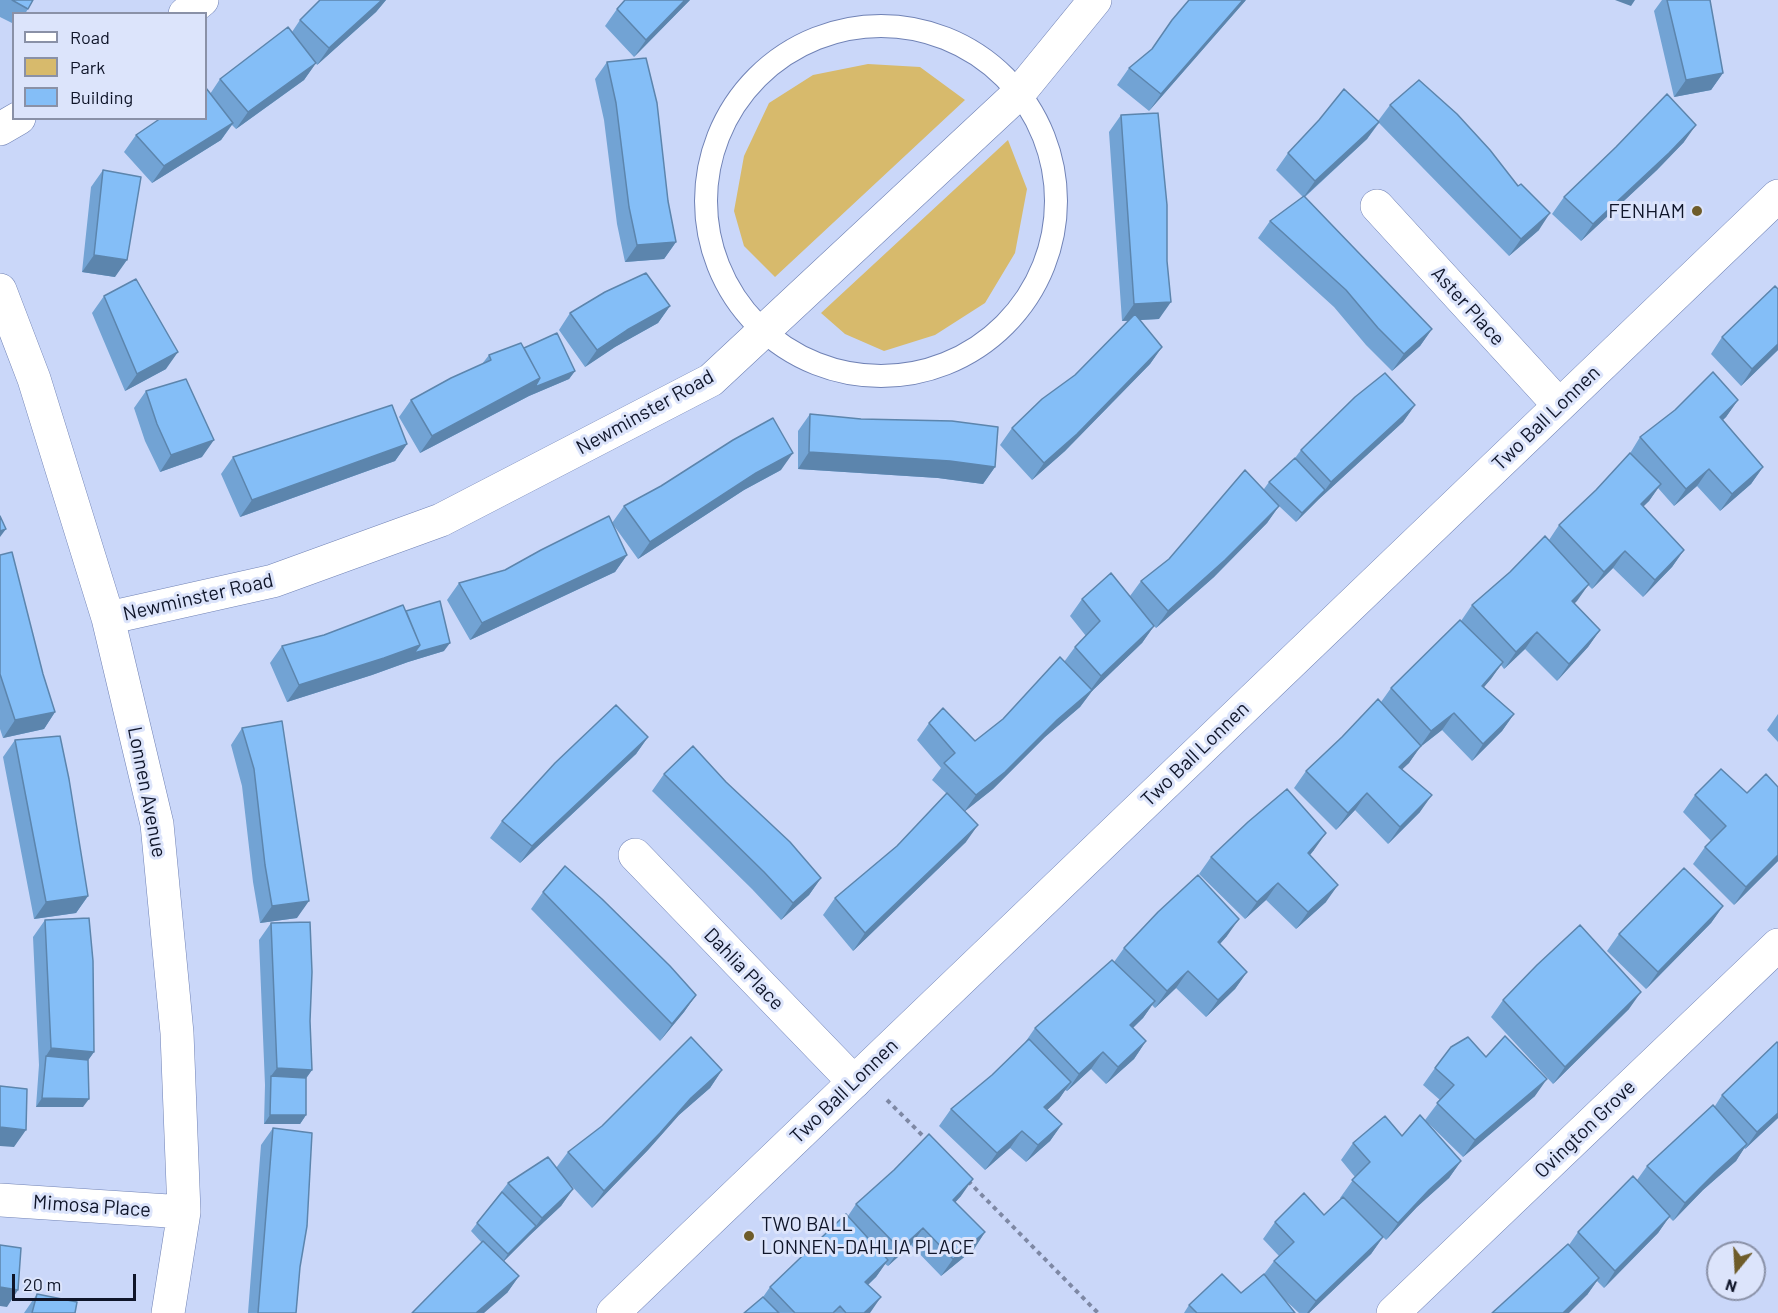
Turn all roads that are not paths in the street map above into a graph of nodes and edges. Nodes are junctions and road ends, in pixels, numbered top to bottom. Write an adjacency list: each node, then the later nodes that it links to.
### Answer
1 (202, 0): 3 (street)
2 (1095, 0): 4 (street, Newminster Road)
3 (187, 12)
4 (1020, 92): 10 (street, Newminster Road); 10 (lane); 10 (lane)
5 (16, 120): 6 (street)
6 (0, 129)
7 (1778, 196): 11 (street, Two Ball Lonnen)
8 (1377, 206): 11 (street, Aster Place)
9 (0, 290): 12 (street, Lonnen Avenue)
10 (762, 332): 12 (street, Newminster Road)
11 (1559, 405): 15 (street, Two Ball Lonnen)
12 (108, 618): 17 (street, Lonnen Avenue)
13 (635, 855): 15 (street, Dahlia Place)
14 (1778, 945): 20 (street, Ovington Grove)
15 (858, 1078): 19 (street, Two Ball Lonnen)
16 (0, 1200): 17 (street, Mimosa Place)
17 (183, 1212): 18 (street, Lonnen Avenue)
18 (168, 1313)
19 (613, 1313)
20 (1393, 1313)

